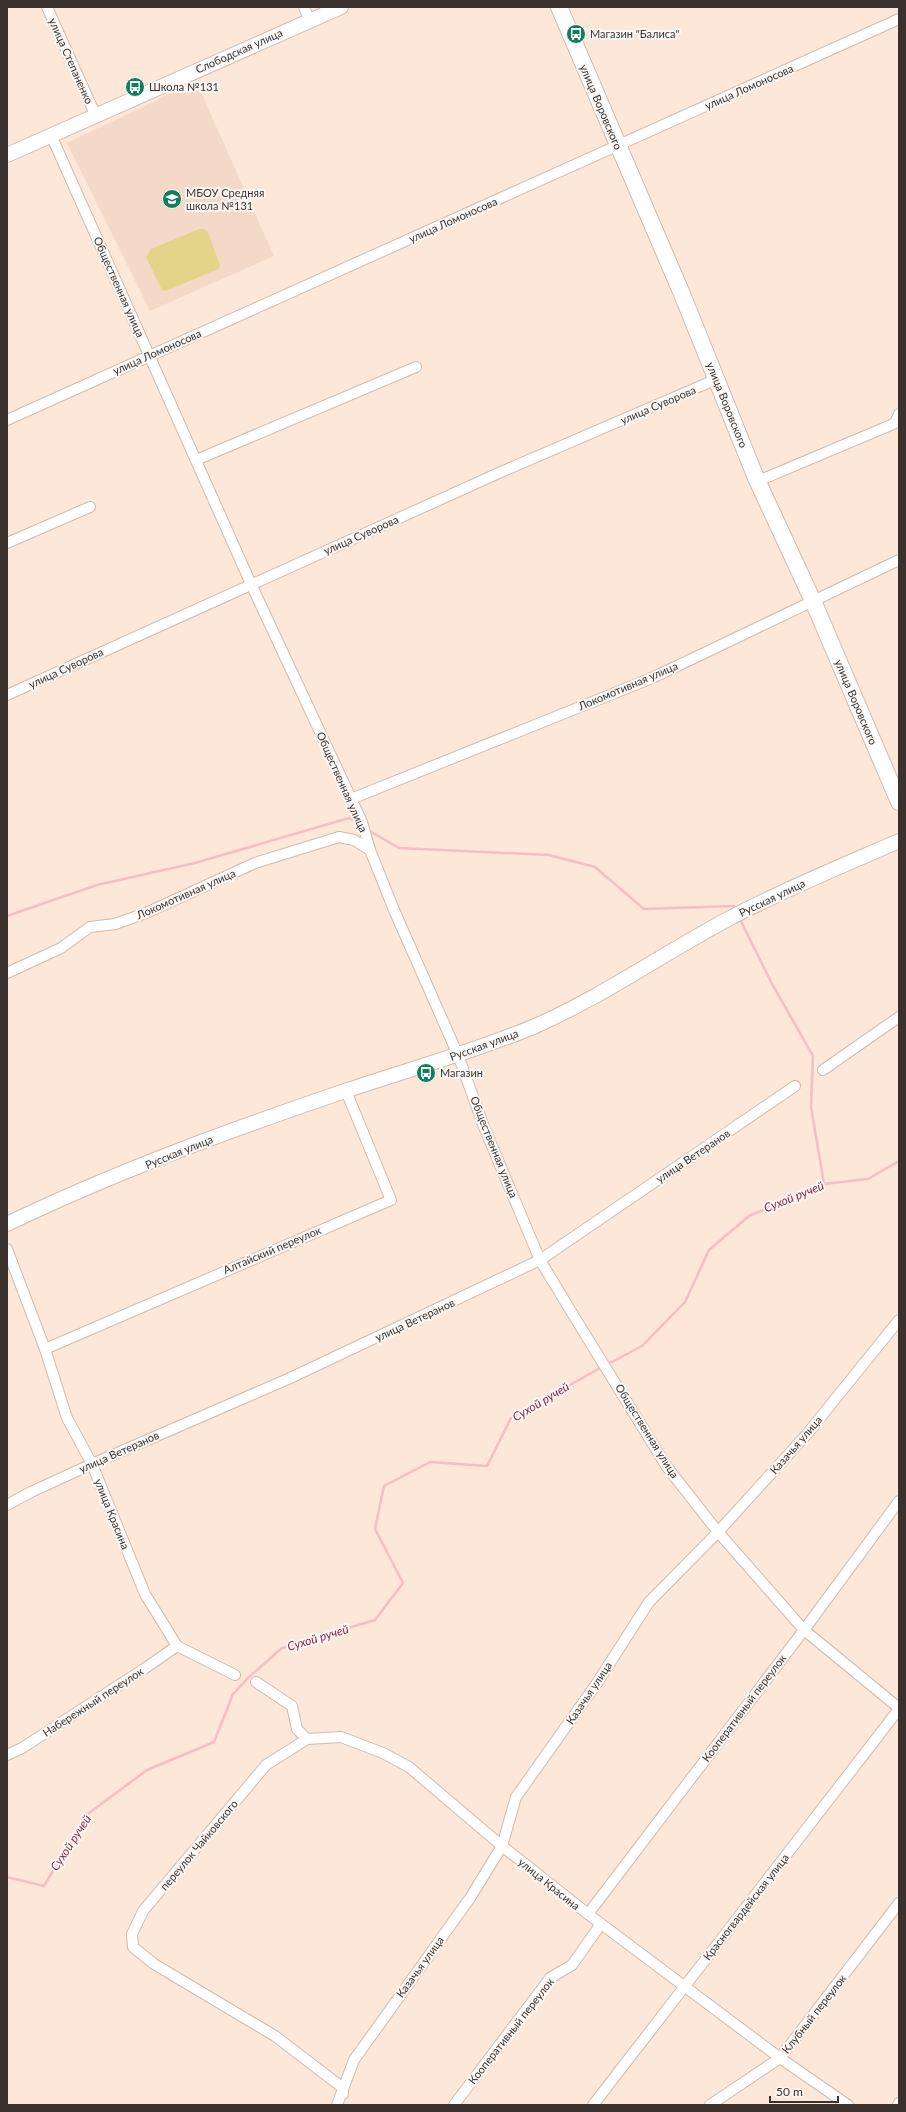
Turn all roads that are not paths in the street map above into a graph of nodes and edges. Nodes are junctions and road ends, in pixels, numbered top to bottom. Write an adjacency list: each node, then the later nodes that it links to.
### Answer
1 (47, 7): 7 (street, улица Степаненко)
2 (304, 7): 6 (street)
3 (340, 7): 6 (street, Слободская улица)
4 (559, 7): 9 (main road, улица Воровского)
5 (899, 19): 9 (street, улица Ломоносова)
6 (310, 21): 7 (street, Слободская улица)
7 (95, 114): 8 (street, Слободская улица)
8 (52, 135): 10 (street, Слободская улица); 11 (street, Общественная улица)
9 (618, 146): 11 (street, улица Ломоносова); 13 (main road, улица Воровского)
10 (7, 155)
11 (150, 355): 15 (street, улица Ломоносова); 16 (street, Общественная улица)
12 (416, 367): 16 (street)
13 (717, 379): 17 (main road, улица Воровского); 21 (street, улица Суворова)
14 (899, 414): 17 (street)
15 (7, 420)
16 (196, 460): 21 (street, Общественная улица)
17 (758, 481): 22 (main road, улица Воровского)
18 (90, 507): 19 (street)
19 (7, 543)
20 (899, 560): 22 (street, Локомотивная улица)
21 (251, 584): 23 (street, улица Суворова); 24 (street, Общественная улица)
22 (813, 601): 24 (street, Локомотивная улица); 25 (main road, улица Воровского)
23 (7, 695)
24 (351, 799): 27 (street, Общественная улица)
25 (899, 802)
26 (899, 842): 30 (street, Русская улица)
27 (370, 850): 28 (street, Локомотивная улица); 30 (street, Общественная улица)
28 (7, 974)
29 (899, 1017): 31 (street)
30 (458, 1055): 33 (street, Русская улица); 36 (street, Общественная улица)
31 (823, 1070)
32 (795, 1086): 36 (street, улица Ветеранов)
33 (346, 1091): 34 (street, Русская улица); 38 (street, Алтайский переулок)
34 (7, 1224)
35 (7, 1249): 38 (street, улица Красина)
36 (540, 1260): 39 (street, улица Ветеранов); 42 (street, Общественная улица)
37 (899, 1320): 42 (street, Казачья улица)
38 (45, 1349): 39 (street, улица Красина)
39 (92, 1464): 41 (street, улица Ветеранов); 44 (street, улица Красина)
40 (899, 1501): 43 (street, Кооперативный переулок)
41 (7, 1505)
42 (718, 1532): 43 (street, Общественная улица); 50 (street, Казачья улица)
43 (804, 1630): 47 (street, Общественная улица); 52 (street, Кооперативный переулок)
44 (177, 1646): 45 (street); 49 (street, Набережный переулок)
45 (235, 1675)
46 (256, 1682): 48 (street)
47 (899, 1709): 54 (street, Красногвардейская улица)
48 (307, 1739): 50 (street, улица Красина); 56 (street, переулок Чайковского)
49 (7, 1755)
50 (502, 1846): 52 (street, улица Красина); 56 (street, Казачья улица)
51 (899, 1903): 55 (street, Клубный переулок)
52 (588, 1914): 53 (street, улица Красина)
53 (601, 1924): 54 (street, улица Красина); 59 (street, Кооперативный переулок)
54 (684, 1985): 55 (street, улица Красина); 60 (street, Красногвардейская улица)
55 (780, 2058): 61 (street, Клубный переулок); 62 (street, улица Красина)
56 (343, 2088): 57 (street, Казачья улица); 58 (street)
57 (337, 2105)
58 (343, 2105)
59 (454, 2105)
60 (593, 2105)
61 (710, 2105)
62 (848, 2105)

